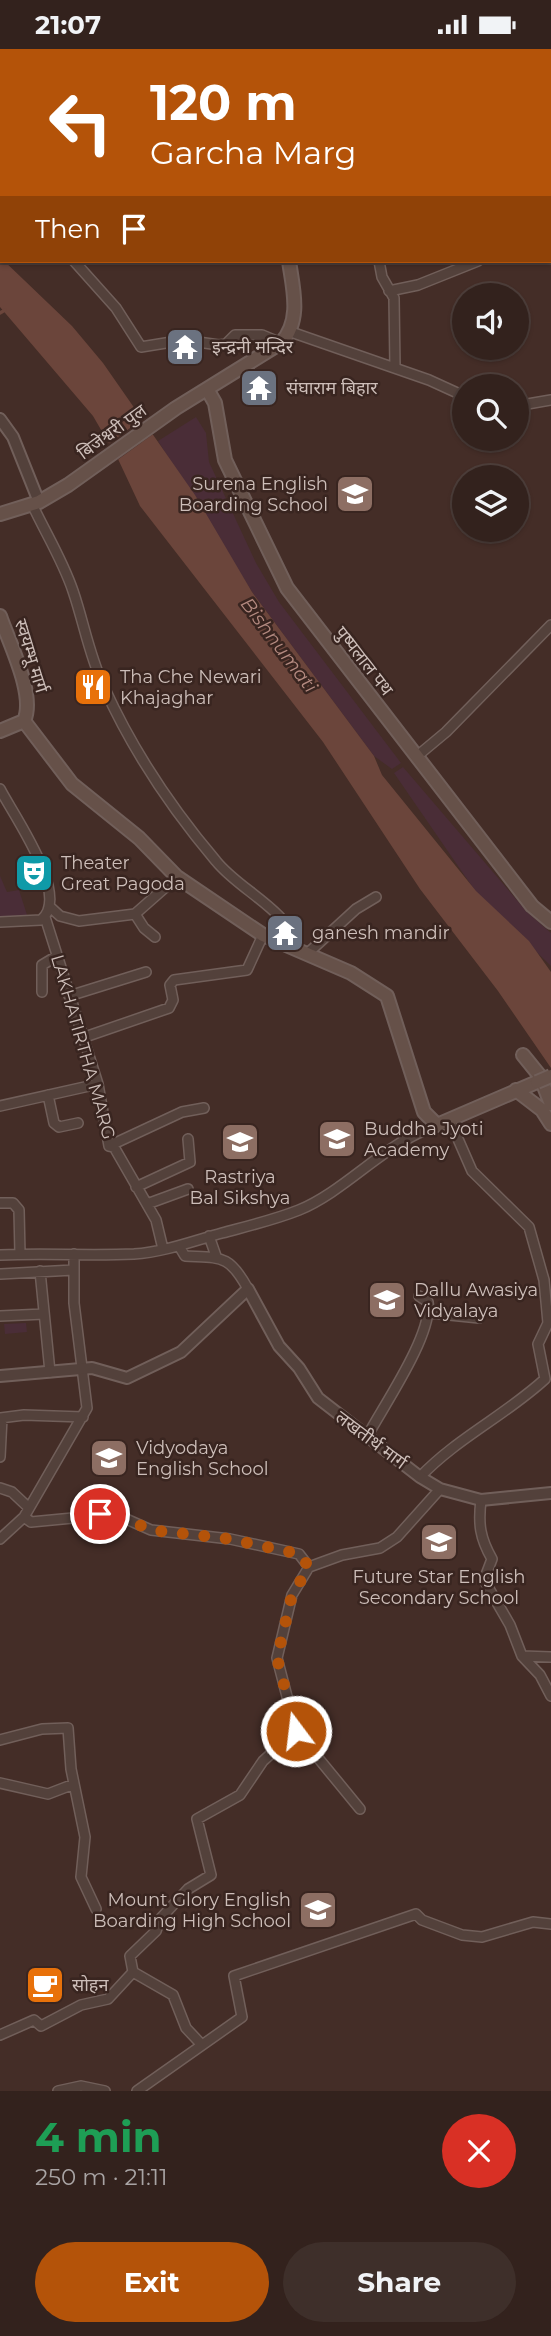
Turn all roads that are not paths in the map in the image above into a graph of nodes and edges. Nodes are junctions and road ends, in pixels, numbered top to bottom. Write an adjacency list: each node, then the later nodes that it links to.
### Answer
1 (76, 263): 7 (street)
2 (289, 263): 6 (main road)
3 (379, 263): 5 (street)
4 (473, 263): 5 (street)
5 (389, 291): 8 (street)
6 (291, 332): 7 (main road, बिजेश्वरी पुल); 8 (street)
7 (281, 343): 9 (main road, बिजेश्वरी पुल)
8 (395, 367): 10 (street)
9 (207, 389): 15 (main road, बिजेश्वरी पुल); 21 (main road, पुष्पलाल पथ)
10 (452, 391)
11 (551, 394): 12 (street)
12 (547, 400): 13 (street)
13 (529, 403)
14 (0, 419): 15 (street)
15 (35, 503): 16 (main road); 32 (street)
16 (0, 514)
17 (0, 616): 19 (main road, स्वयम्भू मार्ग)
18 (551, 625): 21 (street)
19 (24, 721): 20 (main road); 23 (main road)
20 (0, 731)
21 (416, 757): 29 (main road, पुष्पलाल पथ)
22 (0, 789): 25 (street)
23 (177, 877): 26 (street); 30 (main road)
24 (376, 897): 32 (street)
25 (49, 906): 26 (street); 27 (street)
26 (135, 915): 31 (street)
27 (45, 917): 28 (street); 33 (street, LAKHATIRTHA MARG)
28 (0, 922)
29 (551, 922)
30 (264, 935): 32 (main road); 37 (street)
31 (155, 937)
32 (303, 950): 48 (main road)
33 (57, 956): 35 (street); 36 (street, LAKHATIRTHA MARG)
34 (146, 972): 36 (street)
35 (41, 992)
36 (69, 996): 37 (street, LAKHATIRTHA MARG)
37 (82, 1038): 40 (street, LAKHATIRTHA MARG)
38 (523, 1055): 43 (main road)
39 (551, 1076): 41 (main road, bridge)
40 (97, 1084): 42 (street); 50 (street, LAKHATIRTHA MARG)
41 (516, 1090): 47 (main road); 48 (main road)
42 (48, 1095): 44 (street); 46 (street)
43 (551, 1104)
44 (0, 1106)
45 (204, 1108): 50 (street)
46 (78, 1123)
47 (551, 1124)
48 (437, 1125): 55 (street); 71 (street)
49 (188, 1139): 51 (street)
50 (109, 1146): 51 (street, LAKHATIRTHA MARG)
51 (135, 1187): 54 (street, LAKHATIRTHA MARG)
52 (188, 1189): 54 (street)
53 (0, 1203): 58 (street)
54 (146, 1204): 57 (street, LAKHATIRTHA MARG)
55 (209, 1237): 56 (street); 61 (street)
56 (179, 1246): 57 (street); 61 (street)
57 (163, 1249): 59 (street)
58 (19, 1254): 59 (street); 60 (street)
59 (74, 1254): 62 (street)
60 (0, 1255)
61 (216, 1256): 65 (street)
62 (73, 1269): 63 (street); 72 (street)
63 (40, 1271): 64 (street); 68 (street)
64 (1, 1274)
65 (248, 1289): 72 (street); 77 (street, लखतीर्थ मार्ग)
66 (419, 1296): 67 (street)
67 (430, 1313): 70 (street); 77 (street)
68 (44, 1314): 69 (street); 73 (street)
69 (0, 1316)
70 (479, 1318)
71 (550, 1323): 79 (street)
72 (83, 1369): 73 (street); 75 (street)
73 (50, 1372): 74 (street)
74 (0, 1376)
75 (83, 1417): 76 (street); 84 (street)
76 (1, 1418): 78 (street)
77 (368, 1435): 79 (street, लखतीर्थ मार्ग)
78 (0, 1457)
79 (420, 1477): 81 (street, लखतीर्थ मार्ग)
80 (0, 1488): 84 (street)
81 (440, 1489): 83 (street, लखतीर्थ मार्ग); 87 (street)
82 (551, 1493): 83 (street, लखतीर्थ मार्ग)
83 (481, 1500): 88 (street)
84 (29, 1508): 85 (street)
85 (24, 1517): 86 (street); 87 (street)
86 (0, 1539)
87 (309, 1567): 91 (street)
88 (522, 1657): 89 (street); 90 (street)
89 (551, 1657)
90 (551, 1696)
91 (296, 1731): 95 (street); 98 (street)
92 (0, 1740): 94 (street)
93 (0, 1783): 94 (street)
94 (74, 1784): 96 (street)
95 (360, 1809)
96 (96, 1909)
97 (551, 1924): 100 (street)
98 (133, 1972): 99 (street); 100 (street)
99 (0, 2035)
100 (201, 2044): 103 (street)
101 (58, 2091): 102 (street)
102 (105, 2091)
103 (136, 2091)

